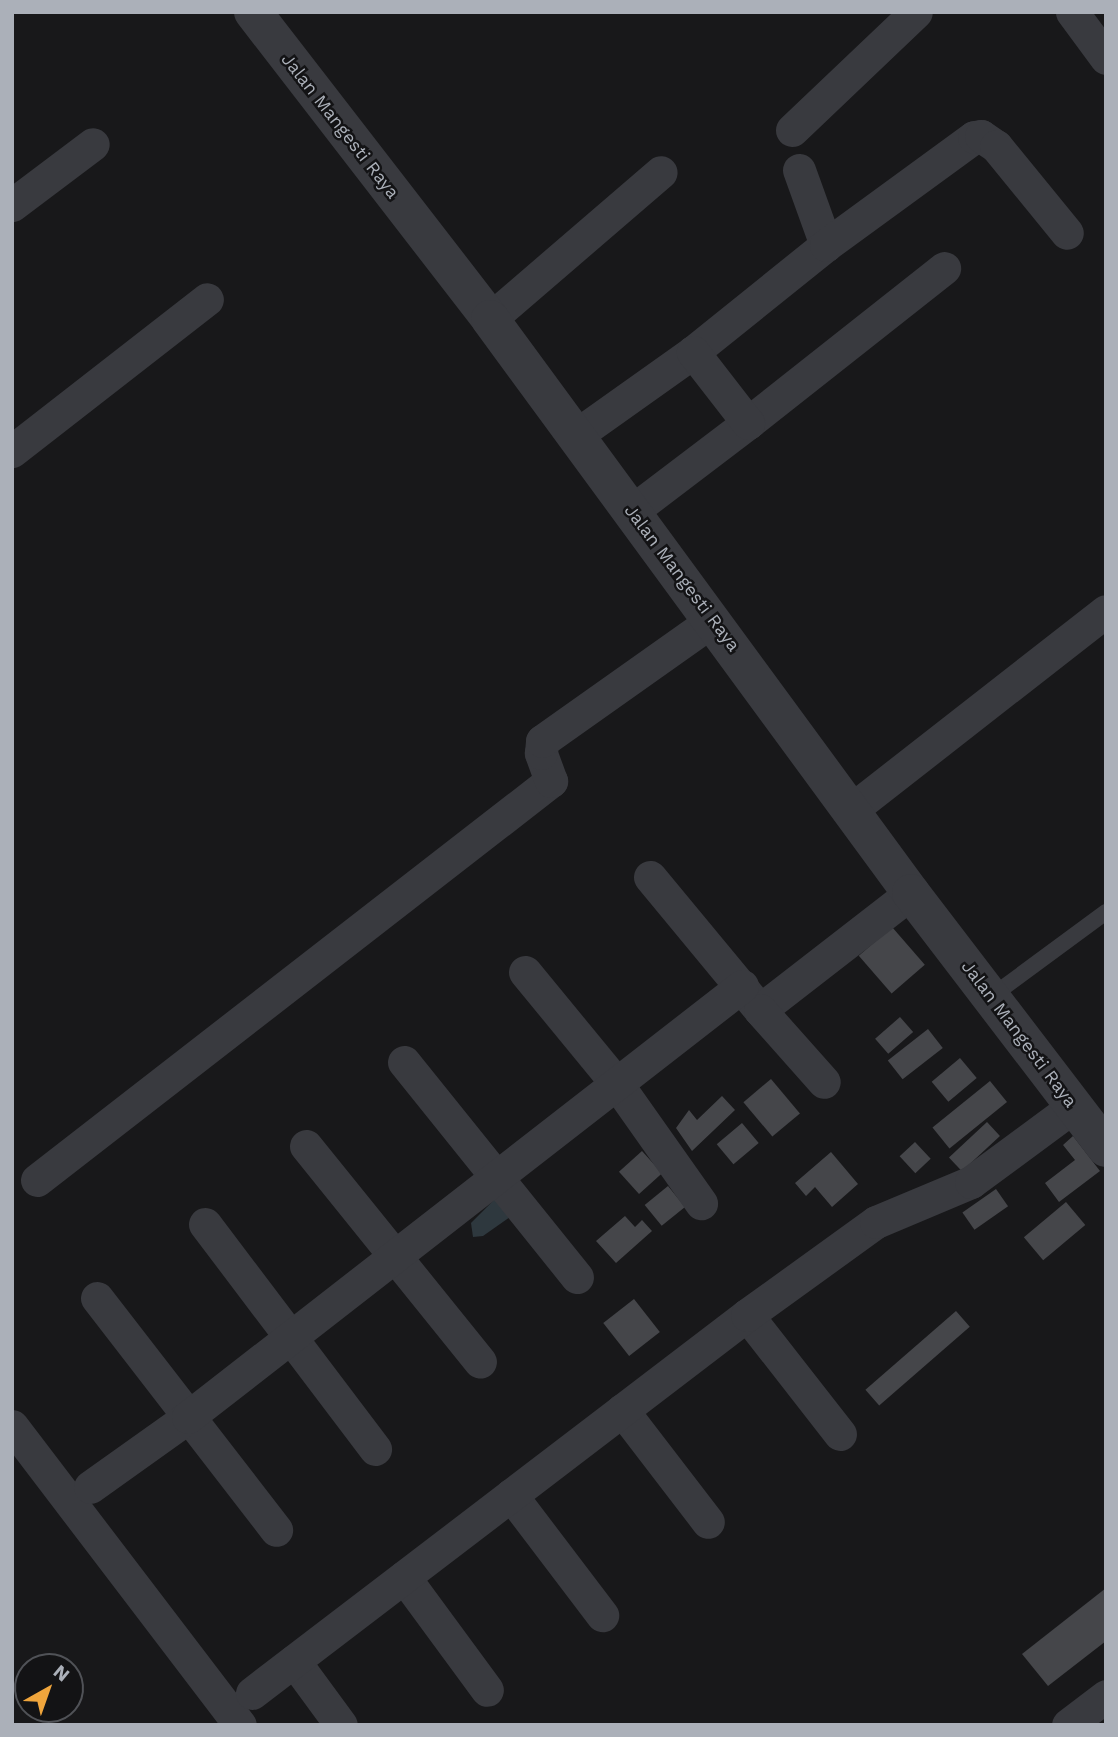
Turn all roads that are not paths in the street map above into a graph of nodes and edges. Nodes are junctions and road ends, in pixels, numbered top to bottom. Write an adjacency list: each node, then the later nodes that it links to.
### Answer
1 (253, 12): 14 (street, Jalan Mangesti Raya)
2 (916, 12): 5 (street)
3 (1073, 12): 4 (street)
4 (1106, 58)
5 (792, 130)
6 (93, 144): 9 (street)
7 (799, 170): 11 (street)
8 (661, 172): 14 (street)
9 (12, 205)
10 (1067, 233): 11 (street)
11 (825, 245): 15 (street)
12 (944, 268): 16 (street)
13 (207, 299): 18 (street)
14 (489, 318): 17 (street, Jalan Mangesti Raya)
15 (693, 352): 16 (street); 17 (street)
16 (748, 423): 19 (street)
17 (575, 436): 19 (street, Jalan Mangesti Raya)
18 (12, 451)
19 (632, 512): 21 (street, Jalan Mangesti Raya)
20 (1106, 611): 22 (street)
21 (713, 620): 22 (street, Jalan Mangesti Raya); 36 (street)
22 (851, 810): 24 (street, Jalan Mangesti Raya)
23 (650, 877): 28 (street)
24 (911, 893): 27 (street, Jalan Mangesti Raya); 28 (street)
25 (1106, 912): 27 (lane)
26 (525, 972): 31 (street)
27 (992, 996): 32 (street, Jalan Mangesti Raya)
28 (750, 998): 30 (street); 31 (street)
29 (404, 1062): 35 (street)
30 (824, 1082)
31 (617, 1084): 35 (street); 37 (street)
32 (1074, 1106): 34 (street, Jalan Mangesti Raya); 42 (street)
33 (306, 1146): 39 (street)
34 (1106, 1149)
35 (495, 1179): 39 (street); 40 (street)
36 (37, 1180)
37 (701, 1203)
38 (205, 1224): 43 (street)
39 (395, 1257): 43 (street); 44 (street)
40 (577, 1277)
41 (97, 1298): 46 (street)
42 (747, 1315): 45 (street); 48 (street)
43 (292, 1337): 46 (street); 49 (street)
44 (480, 1362)
45 (622, 1410): 51 (street); 52 (street)
46 (188, 1417): 50 (street); 53 (street)
47 (12, 1426): 60 (street)
48 (840, 1434)
49 (375, 1449)
50 (90, 1487)
51 (511, 1495): 54 (street); 55 (street)
52 (708, 1522)
53 (276, 1530)
54 (404, 1577): 56 (street); 57 (street)
55 (601, 1615)
56 (294, 1661): 58 (street); 61 (street)
57 (487, 1690)
58 (252, 1693)
59 (1106, 1696): 62 (street)
60 (240, 1725)
61 (341, 1725)
62 (1068, 1725)

